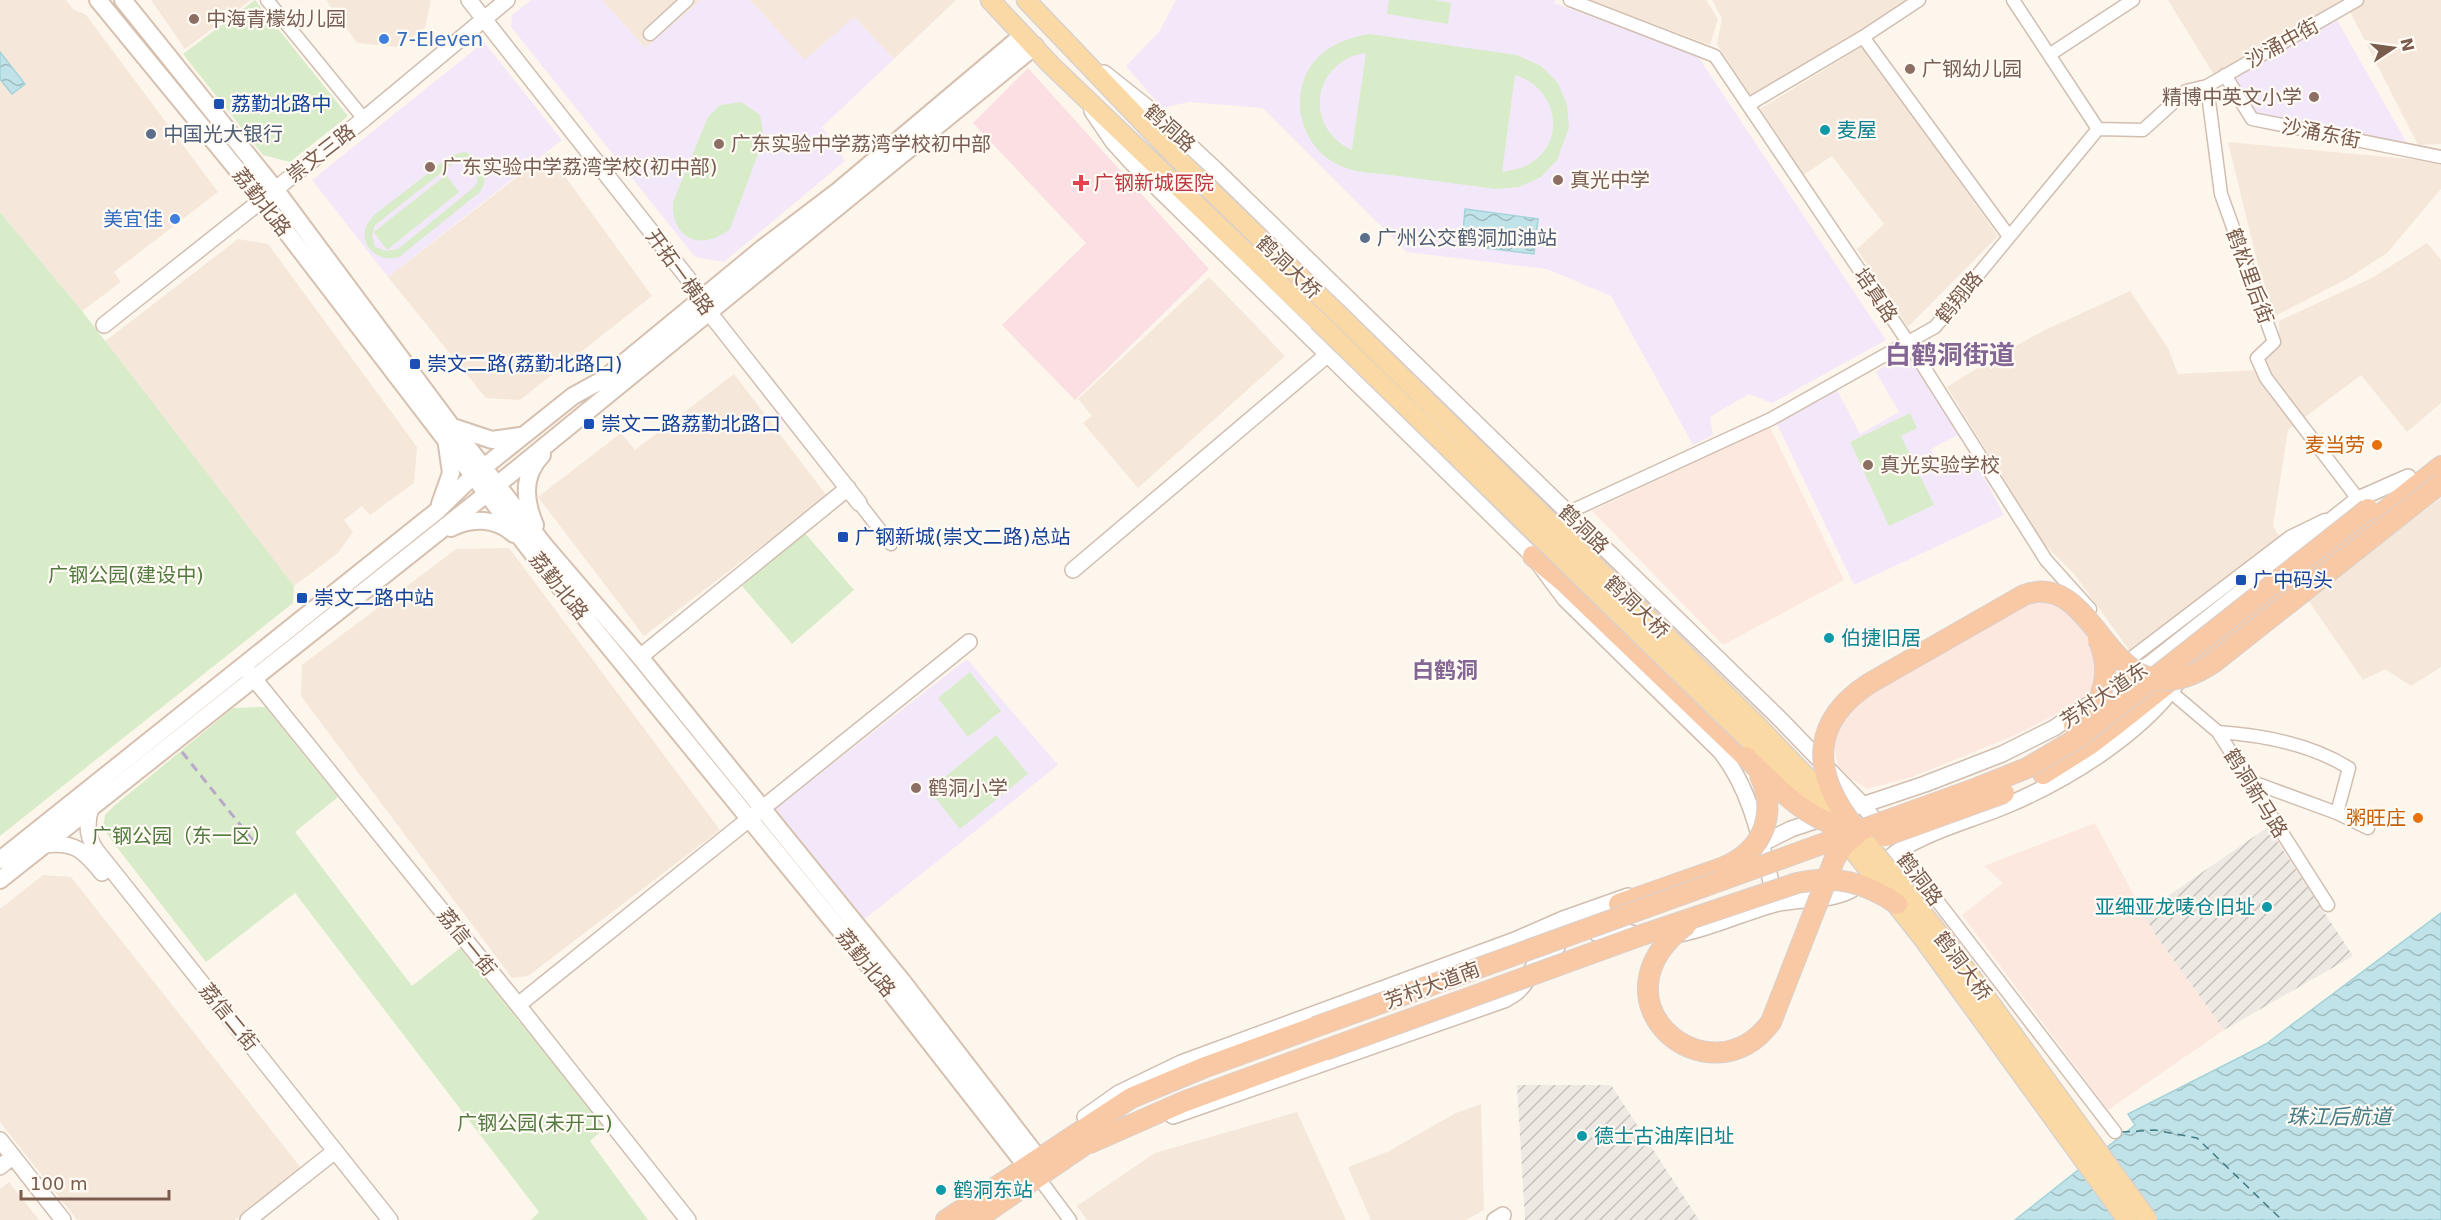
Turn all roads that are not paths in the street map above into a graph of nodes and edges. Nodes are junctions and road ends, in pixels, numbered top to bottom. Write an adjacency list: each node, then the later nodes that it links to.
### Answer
1 (98, 0): 28 (main road, 荔勤北路)
2 (123, 0): 27 (main road, 荔勤北路)
3 (267, 0): 24 (street)
4 (469, 0): 14 (street, 开拓一横路)
5 (507, 0): 14 (street, 崇文三路)
6 (687, 0): 15 (street)
7 (990, 0): 17 (main road)
8 (1026, 0): 18 (main road, 鹤洞路)
9 (1570, 0): 23 (street, 培真路)
10 (1919, 0): 16 (street)
11 (2013, 0): 19 (street)
12 (2133, 0): 19 (street)
13 (2357, 0): 20 (street, 沙涌中街)
14 (483, 19): 24 (street, 崇文三路); 30 (street, 开拓一横路)
15 (650, 34)
16 (1863, 37): 23 (street); 29 (street)
17 (1029, 40): 22 (main road); 30 (main road)
18 (1068, 44): 31 (main road, 鹤洞大桥); 45 (street, 鹤洞路)
19 (2049, 55): 25 (street)
20 (2225, 75): 21 (street, 沙涌中街); 26 (street, 沙涌东街)
21 (2207, 86): 25 (street); 47 (street, 鹤松里后街)
22 (1077, 89): 31 (main road, 鹤洞大桥); 34 (street)
23 (1748, 105): 33 (street, 培真路)
24 (364, 119): 27 (street, 崇文三路)
25 (2098, 129): 29 (street, 鹤翔路)
26 (2441, 157)
27 (275, 189): 28 (street, 崇文三路); 37 (main road, 荔勤北路)
28 (262, 200): 32 (street, 崇文三路); 37 (main road, 荔勤北路)
29 (2008, 236): 33 (street, 鹤翔路)
30 (704, 305): 35 (main road); 36 (main road); 44 (street, 开拓一横路)
31 (1325, 314): 73 (main road, 鹤洞大桥, bridge); 84 (main road, 鹤洞大桥, bridge)
32 (104, 326)
33 (1908, 342): 50 (street, 鹤翔路); 60 (street, 培真路)
34 (1327, 355): 51 (street); 56 (street)
35 (573, 396): 36 (main road); 38 (main road)
36 (582, 414): 43 (main road); 54 (main road)
37 (449, 434): 38 (main road); 41 (main road, 荔勤北路); 48 (main road)
38 (525, 434): 41 (main road)
39 (2441, 452): 47 (highway, 芳村大道东)
40 (2441, 466): 61 (highway, 芳村大道东)
41 (479, 471): 43 (main road, 荔勤北路); 48 (main road)
42 (2441, 483): 57 (highway, bridge)
43 (493, 488): 52 (main road); 54 (main road, 荔勤北路)
44 (848, 488): 46 (street, 开拓一横路); 59 (street)
45 (1544, 491): 50 (street, 鹤洞路); 51 (street)
46 (859, 502): 53 (street, 开拓一横路)
47 (2363, 504): 49 (street, 芳村大道东); 74 (highway, 芳村大道东, bridge)
48 (437, 511): 62 (main road)
49 (2342, 512): 60 (street); 64 (street, 芳村大道东)
50 (1567, 513): 68 (street, 鹤洞路)
51 (1510, 533): 55 (street)
52 (432, 537): 54 (main road); 62 (main road)
53 (891, 544)
54 (537, 547): 59 (main road, 荔勤北路); 72 (main road, 荔勤北路)
55 (1533, 556): 66 (highway); 77 (street)
56 (1073, 570)
57 (2083, 614): 73 (highway, bridge); 79 (highway, bridge)
58 (969, 642): 70 (street)
59 (640, 657): 70 (main road, 荔勤北路)
60 (2130, 659): 64 (street)
61 (2190, 666): 63 (street, 芳村大道东); 75 (highway, 芳村大道东, bridge)
62 (249, 672): 69 (main road); 81 (main road); 89 (street, 荔信一街)
63 (2171, 692): 65 (street, 鹤洞新马路); 80 (street, 芳村大道东)
64 (2079, 713): 68 (street, 芳村大道东)
65 (2218, 732): 67 (street, 鹤洞新马路); 71 (street)
66 (1746, 757): 75 (highway, bridge); 87 (highway, bridge)
67 (2247, 780): 71 (street); 85 (street, 鹤洞新马路)
68 (1862, 804): 77 (street, 芳村大道东); 80 (street, 鹤洞路)
69 (91, 808): 78 (main road); 94 (street, 荔信二街)
70 (762, 808): 72 (street); 96 (main road, 荔勤北路)
71 (2337, 813): 76 (street)
72 (749, 819): 89 (street); 96 (main road, 荔勤北路)
73 (1852, 824): 107 (main road, 鹤洞大桥, bridge)
74 (1877, 825): 79 (highway, 芳村大道东, bridge); 86 (highway, bridge)
75 (1917, 825): 90 (highway, 芳村大道南, bridge)
76 (2368, 828)
77 (1761, 844): 83 (street); 87 (street, 芳村大道南)
78 (45, 845): 82 (main road); 94 (street, 荔信二街)
79 (1820, 845): 87 (highway, 芳村大道南, bridge)
80 (1899, 851): 83 (street, 芳村大道东); 91 (street, 鹤洞路)
81 (0, 860)
82 (0, 880)
83 (1777, 904): 88 (street, 芳村大道南)
84 (1897, 904): 86 (highway, bridge); 106 (main road, 鹤洞大桥, bridge)
85 (2328, 905)
86 (1697, 916): 90 (highway, bridge)
87 (1511, 949): 88 (street); 90 (highway, 芳村大道南, bridge); 96 (street, 芳村大道南)
88 (1533, 964): 93 (street, 芳村大道南)
89 (518, 1005): 102 (street, 荔信一街)
90 (1320, 1039): 93 (highway, 芳村大道南); 96 (highway, 芳村大道南)
91 (2115, 1132)
92 (0, 1140): 95 (street)
93 (1085, 1146): 96 (highway, 芳村大道南)
94 (331, 1154): 99 (street); 100 (street, 荔信二街); 101 (street, 荔信二街)
95 (13, 1156): 97 (street); 98 (street)
96 (1040, 1163): 103 (highway, 芳村大道南); 104 (highway, 芳村大道南); 105 (street)
97 (0, 1167)
98 (63, 1220)
99 (248, 1220)
100 (377, 1220)
101 (390, 1220)
102 (687, 1220)
103 (946, 1220)
104 (975, 1220)
105 (1070, 1220)
106 (2127, 1220)
107 (2148, 1220)

